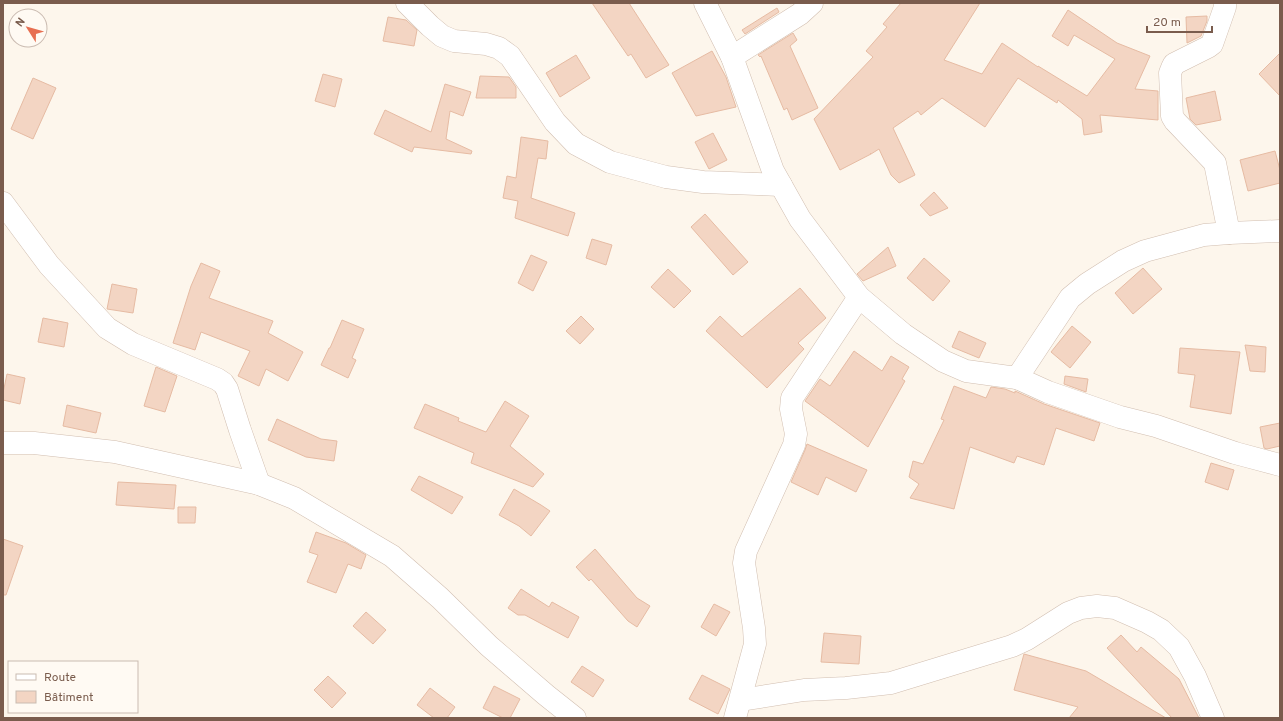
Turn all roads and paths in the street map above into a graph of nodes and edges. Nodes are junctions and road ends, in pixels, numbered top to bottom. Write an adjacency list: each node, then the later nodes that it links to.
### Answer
1 (407, 3): 6 (street)
2 (706, 3): 5 (street)
3 (812, 3): 5 (street)
4 (1225, 3): 9 (street)
5 (732, 57): 6 (street)
6 (781, 185): 10 (street)
7 (3, 203): 14 (street)
8 (1280, 231): 9 (street)
9 (1228, 233): 11 (street)
10 (859, 297): 11 (street); 15 (street)
11 (1017, 378): 13 (street)
12 (3, 443): 14 (street)
13 (1280, 465)
14 (259, 484): 16 (street)
15 (738, 709): 17 (street)
16 (575, 718)
17 (1213, 718)

